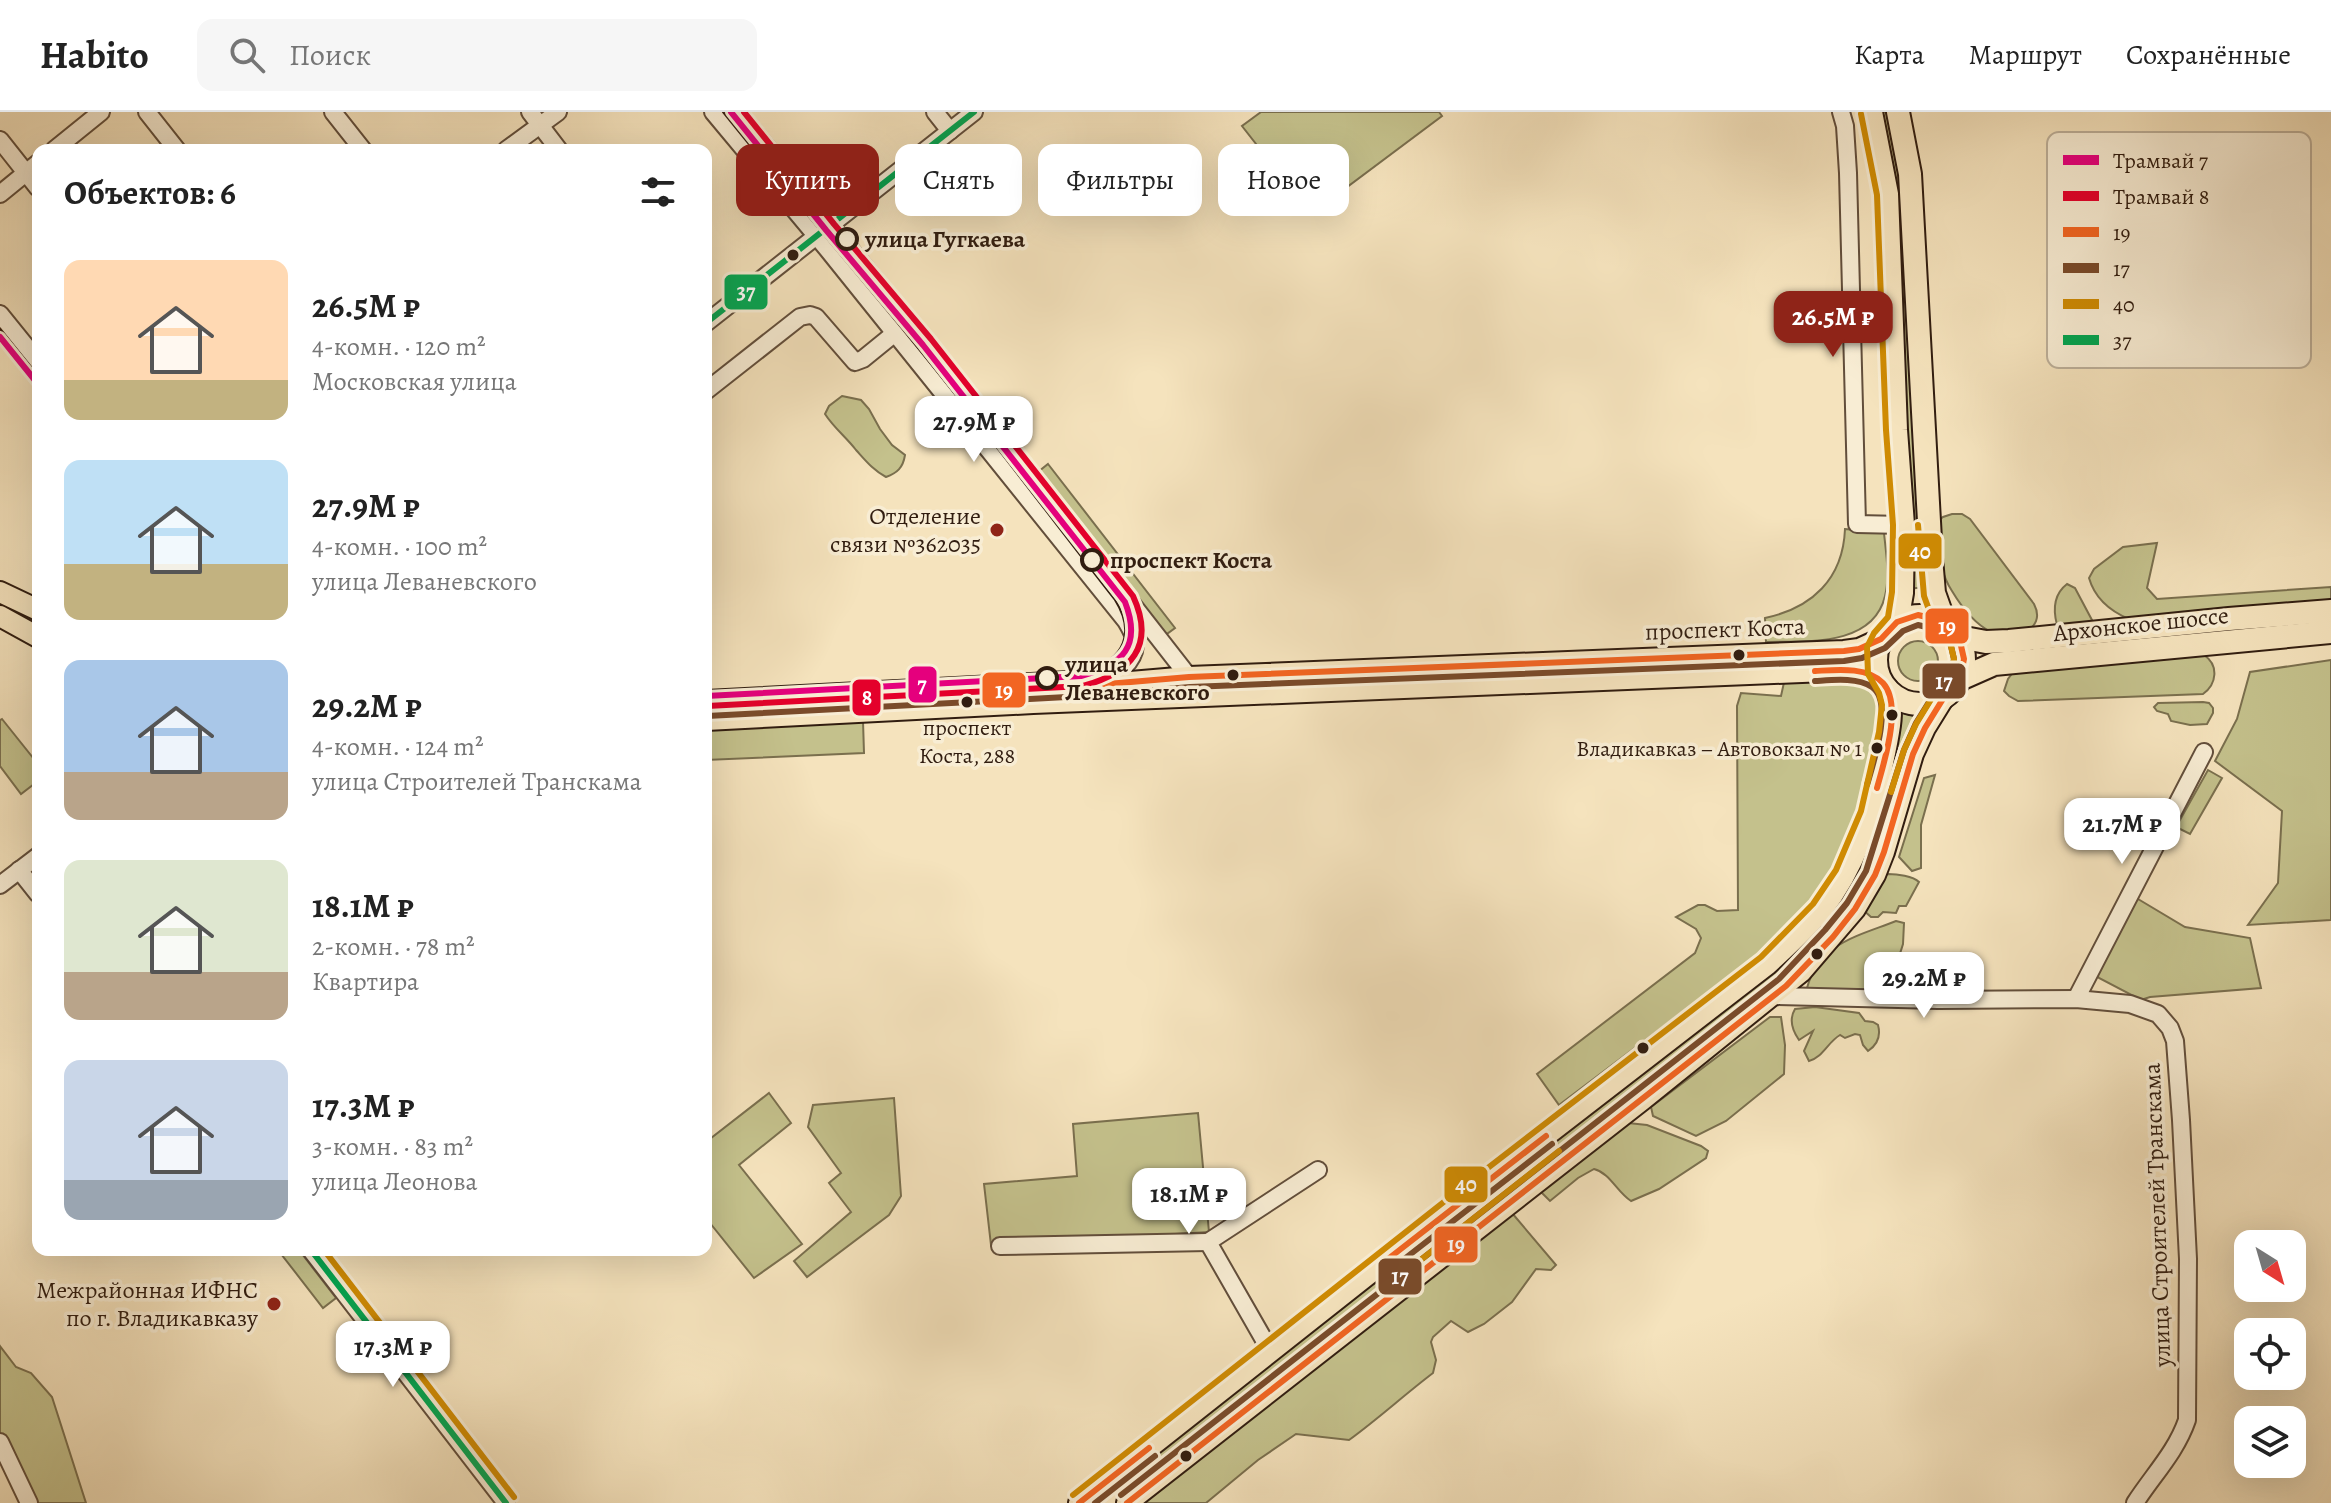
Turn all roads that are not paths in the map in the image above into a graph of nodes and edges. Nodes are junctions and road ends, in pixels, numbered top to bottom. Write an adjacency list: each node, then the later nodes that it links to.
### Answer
1 (101, 112): 16 (street)
2 (147, 112): 17 (street)
3 (333, 112): 18 (street)
4 (530, 112): 13 (street)
5 (558, 112): 13 (street)
6 (713, 112): 24 (street)
7 (738, 112): 23 (street)
8 (935, 112): 14 (street)
9 (974, 112): 14 (street)
10 (1841, 112): 30 (street)
11 (1871, 112): 30 (highway)
12 (1898, 112): 36 (highway)
13 (541, 126): 19 (street); 20 (street)
14 (950, 131): 23 (street)
15 (0, 140): 21 (street)
16 (61, 144)
17 (172, 144)
18 (358, 144)
19 (514, 144)
20 (554, 144)
21 (32, 168): 22 (street)
22 (0, 194)
23 (831, 225): 24 (street); 40 (street)
24 (816, 237): 26 (street); 27 (street)
25 (0, 314): 28 (street)
26 (712, 318)
27 (895, 333): 29 (street); 41 (street)
28 (32, 354)
29 (712, 386)
30 (1903, 525): 35 (highway)
31 (0, 592): 32 (main road)
32 (32, 607)
33 (2331, 611): 36 (highway, Архонское шоссе)
34 (0, 616): 38 (main road)
35 (1897, 622): 36 (highway); 39 (highway)
36 (1952, 630): 43 (highway)
37 (2331, 632): 43 (highway, Архонское шоссе)
38 (32, 634)
39 (1881, 639): 40 (main road, проспект Коста); 42 (highway)
40 (1189, 677): 41 (main road, проспект Коста)
41 (1084, 686): 44 (main road, проспект Коста)
42 (1885, 686): 43 (highway); 45 (main road, проспект Коста); 57 (main road)
43 (1953, 687): 51 (main road)
44 (712, 706)
45 (712, 720)
46 (2204, 752): 52 (street)
47 (32, 860): 48 (street)
48 (19, 870): 49 (street); 50 (street)
49 (0, 885)
50 (32, 886)
51 (1773, 996): 52 (street, улица Строителей Транскама); 62 (main road)
52 (2076, 999): 63 (street, улица Строителей Транскама)
53 (1318, 1170): 54 (street)
54 (1208, 1242): 55 (street); 57 (street)
55 (1000, 1246)
56 (316, 1256): 60 (street)
57 (1271, 1352): 61 (main road)
58 (0, 1442): 59 (street)
59 (29, 1503)
60 (506, 1503)
61 (1079, 1503)
62 (1127, 1503)
63 (2135, 1503)

